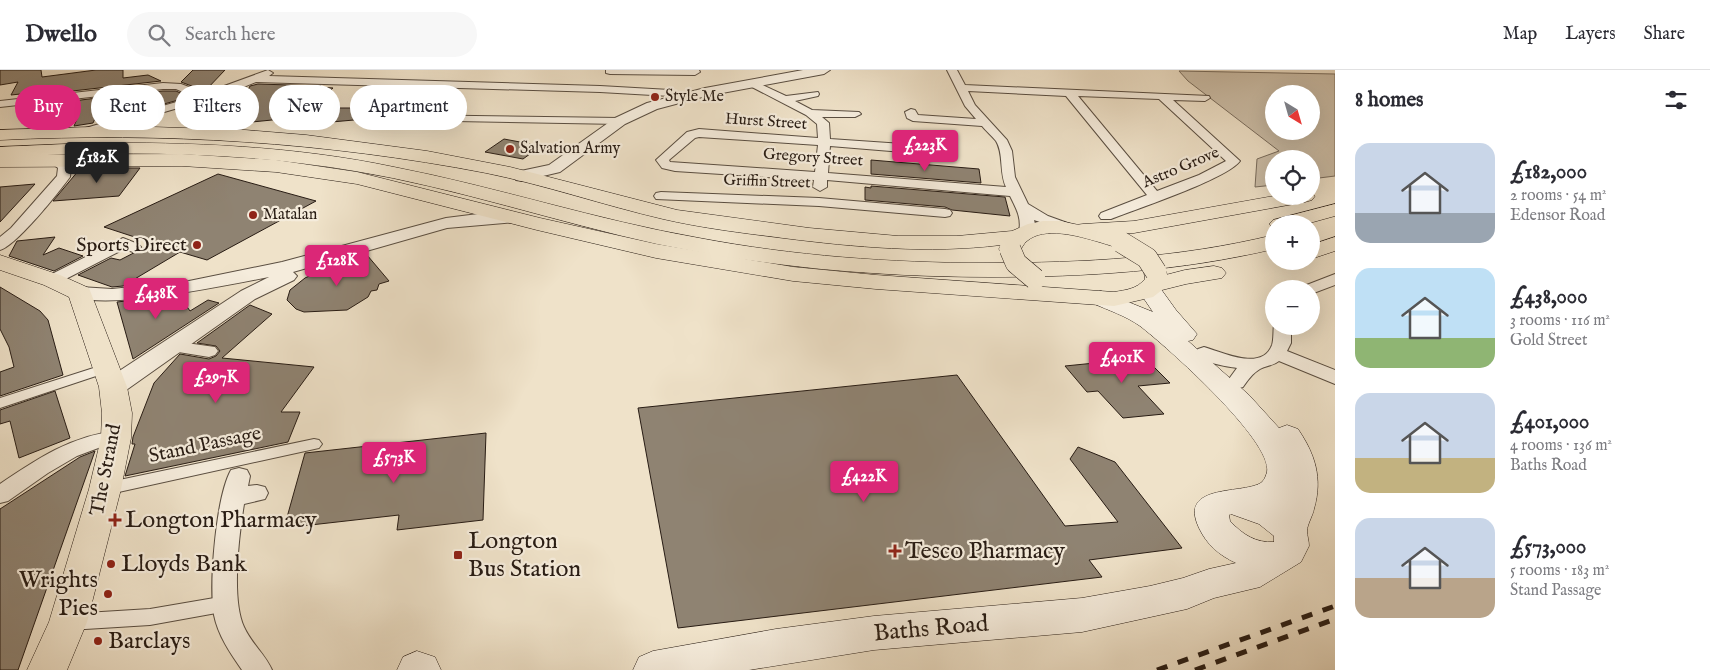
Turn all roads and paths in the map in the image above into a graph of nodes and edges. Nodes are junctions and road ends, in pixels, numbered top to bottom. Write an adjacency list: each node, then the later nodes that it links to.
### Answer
1 (274, 70): 6 (street)
2 (824, 70): 7 (street)
3 (952, 70): 11 (street)
4 (611, 71): 5 (street); 10 (street)
5 (695, 72)
6 (257, 79): 8 (street); 10 (street)
7 (754, 84): 15 (street); 17 (street)
8 (239, 85)
9 (175, 86): 18 (street)
10 (600, 88): 15 (street)
11 (960, 88): 12 (street); 24 (street)
12 (1070, 92): 14 (street); 40 (street)
13 (814, 94): 17 (street)
14 (1163, 96): 16 (street); 40 (street, Astro Grove)
15 (686, 97): 23 (street)
16 (1205, 98)
17 (785, 100): 20 (street)
18 (0, 104)
19 (911, 112): 24 (street)
20 (810, 114): 21 (street); 29 (street)
21 (855, 114)
22 (467, 119): 23 (street)
23 (620, 121): 37 (street)
24 (986, 123): 38 (street)
25 (91, 130): 26 (street)
26 (86, 131): 27 (main road); 28 (main road)
27 (157, 131): 37 (main road)
28 (0, 135)
29 (824, 142): 31 (street, Hurst Street); 35 (street, Hurst Street); 36 (street)
30 (0, 143): 51 (main road)
31 (903, 148)
32 (0, 152): 56 (main road)
33 (53, 160): 34 (main road); 42 (main road); 58 (street)
34 (0, 161)
35 (666, 165): 36 (street, Gregory Street)
36 (820, 176): 38 (street, Gregory Street); 43 (street, Griffin Street)
37 (552, 177): 55 (main road)
38 (1016, 192): 45 (street)
39 (662, 196): 43 (street, Griffin Street)
40 (1155, 197): 48 (street, Astro Grove)
41 (1324, 199): 47 (main road)
42 (450, 202): 49 (main road); 50 (street)
43 (819, 202): 46 (street, Griffin Street)
44 (1265, 203): 53 (main road)
45 (1024, 207): 53 (street); 55 (street)
46 (945, 212)
47 (1296, 215)
48 (1106, 216)
49 (511, 218): 50 (street); 69 (main road)
50 (446, 223): 67 (street)
51 (1265, 227)
52 (1335, 227): 54 (main road)
53 (1075, 229): 55 (main road); 65 (main road, bridge)
54 (1320, 231)
55 (1017, 239): 69 (main road, bridge)
56 (1265, 244)
57 (1335, 244): 60 (main road)
58 (0, 246)
59 (133, 247): 64 (street)
60 (1320, 249)
61 (0, 262): 64 (main road)
62 (1265, 263): 65 (main road)
63 (1335, 279): 66 (street)
64 (52, 280): 68 (main road)
65 (1154, 282): 69 (main road); 74 (main road)
66 (1320, 285)
67 (249, 286): 68 (street); 71 (street)
68 (80, 293): 75 (main road, The Strand)
69 (1089, 297): 83 (main road)
70 (1283, 335): 73 (street)
71 (172, 346): 72 (street); 75 (street)
72 (209, 351)
73 (1278, 354): 74 (street); 76 (street)
74 (1245, 374): 85 (main road)
75 (109, 377): 77 (street); 78 (main road, The Strand)
76 (1335, 378)
77 (0, 403)
78 (116, 438): 80 (main road, The Strand); 82 (street)
79 (314, 444): 80 (street, Stand Passage)
80 (105, 489): 88 (main road, The Strand)
81 (257, 493): 87 (street)
82 (0, 495)
83 (1234, 502): 84 (main road); 85 (main road)
84 (1220, 533): 85 (main road); 86 (main road)
85 (1285, 544): 86 (main road, Baths Road)
86 (1209, 584): 91 (main road, Baths Road)
87 (226, 604): 88 (street); 90 (street)
88 (68, 622): 89 (main road, The Strand)
89 (47, 670)
90 (258, 670)
91 (653, 670)

